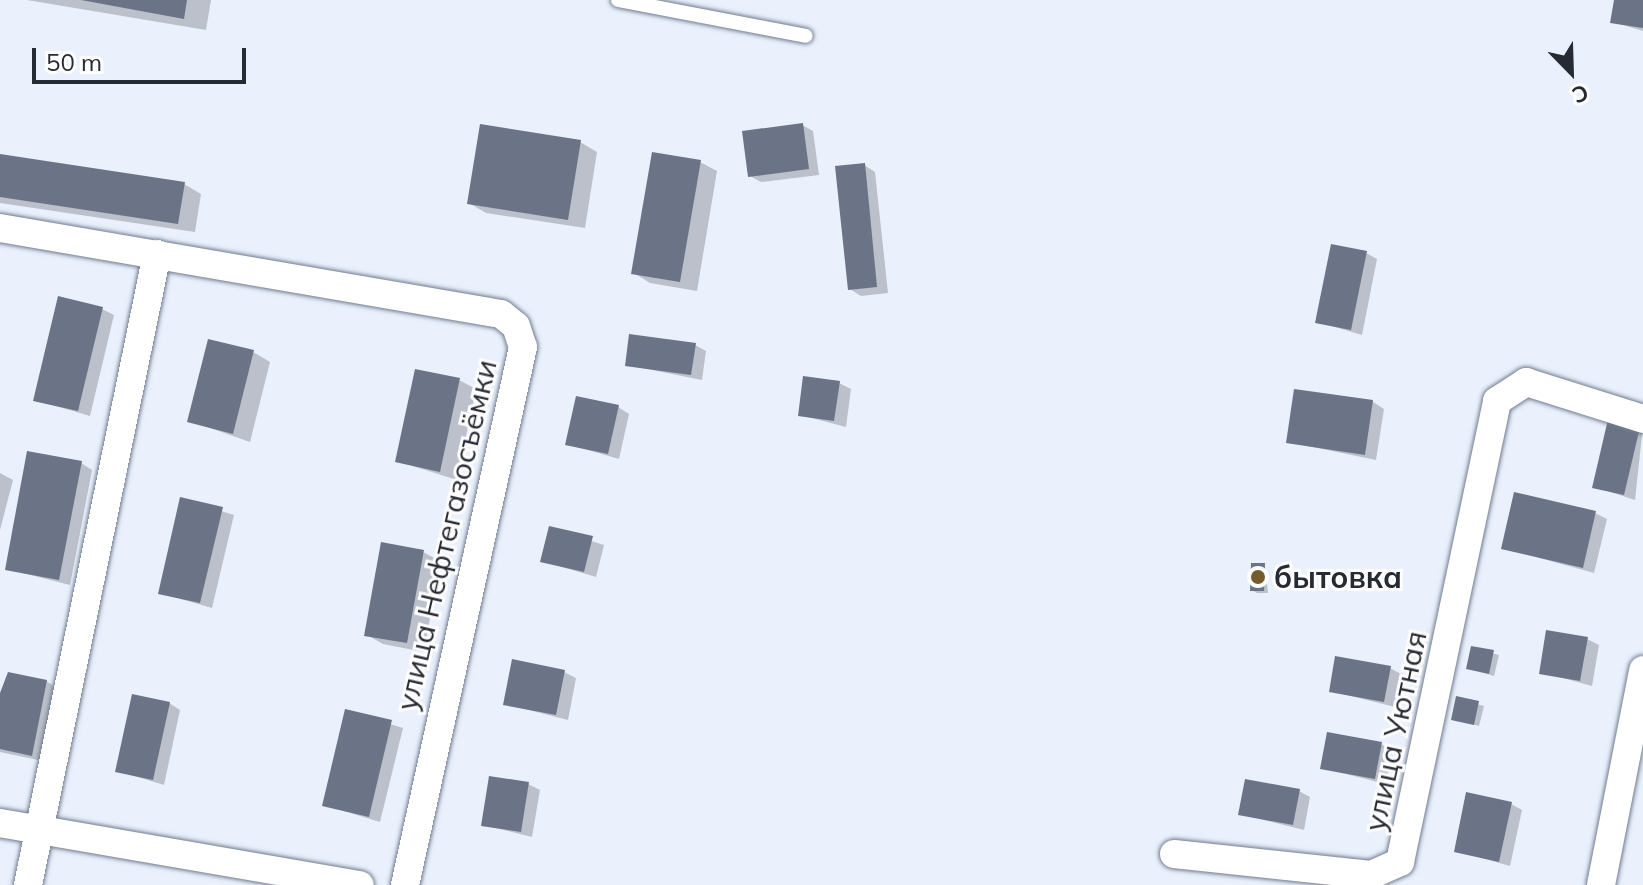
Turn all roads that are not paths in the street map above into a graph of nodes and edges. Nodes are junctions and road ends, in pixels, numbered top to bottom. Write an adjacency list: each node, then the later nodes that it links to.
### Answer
1 (618, 0): 2 (lane)
2 (806, 36)
3 (0, 228): 4 (street, улица Нефтегазосъёмки)
4 (157, 254): 8 (street); 12 (street, улица Нефтегазосъёмки)
5 (1643, 419): 9 (street, улица Уютная)
6 (1643, 670): 13 (street)
7 (0, 823): 8 (street)
8 (41, 830): 10 (street); 11 (street)
9 (1174, 854)
10 (28, 885)
11 (360, 885)
12 (405, 885)
13 (1601, 885)

